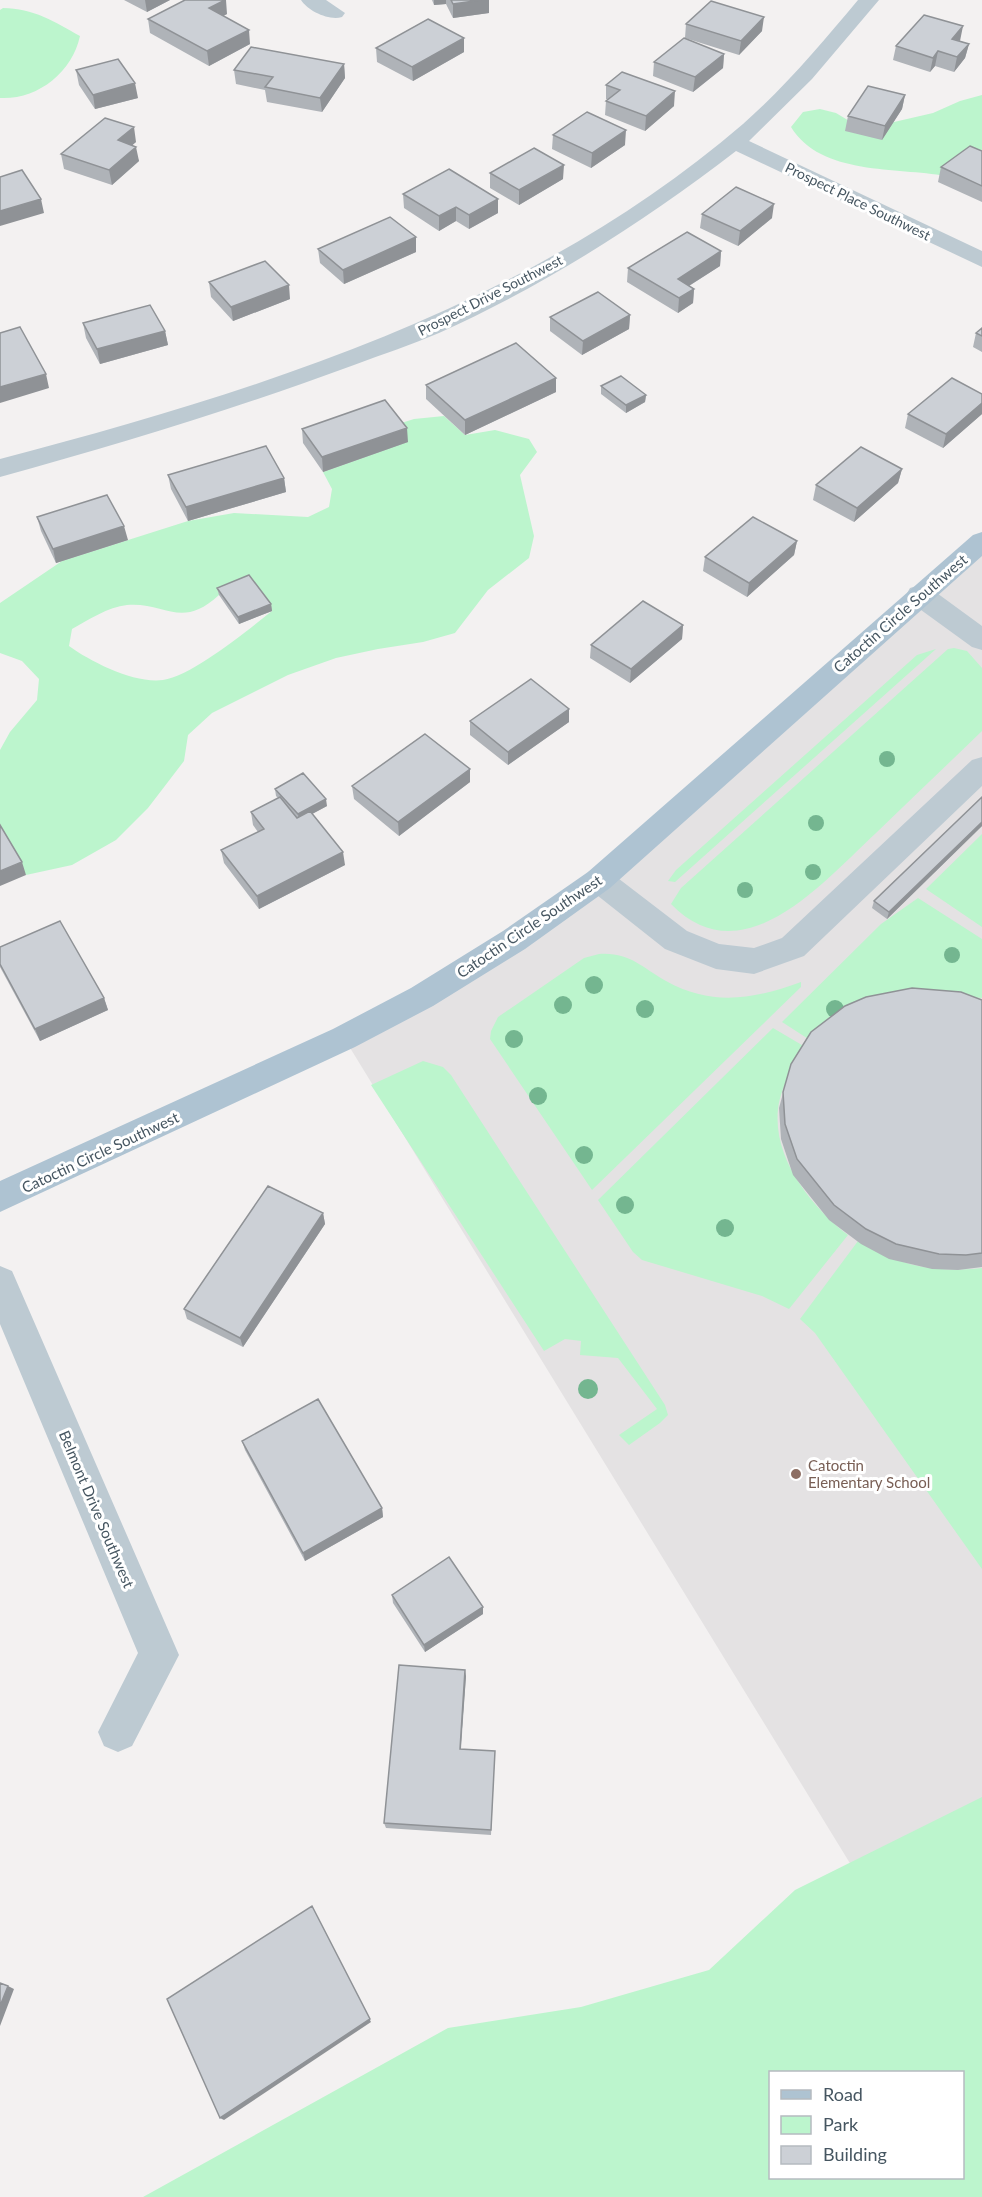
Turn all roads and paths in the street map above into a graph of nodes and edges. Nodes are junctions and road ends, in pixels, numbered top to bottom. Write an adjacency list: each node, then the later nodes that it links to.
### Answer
1 (311, 0): 3 (street)
2 (869, 0): 4 (street, Prospect Drive Southwest)
3 (335, 13)
4 (734, 142): 5 (street, Prospect Place Southwest); 6 (street, Prospect Drive Southwest)
5 (982, 260)
6 (0, 468)
7 (982, 541): 8 (main road, Catoctin Circle Southwest)
8 (920, 595): 9 (street); 11 (main road, Catoctin Circle Southwest)
9 (982, 640)
10 (982, 768): 11 (street)
11 (599, 880): 12 (main road, Catoctin Circle Southwest)
12 (0, 1197)
13 (0, 1282): 14 (street, Belmont Drive Southwest)
14 (118, 1732)

